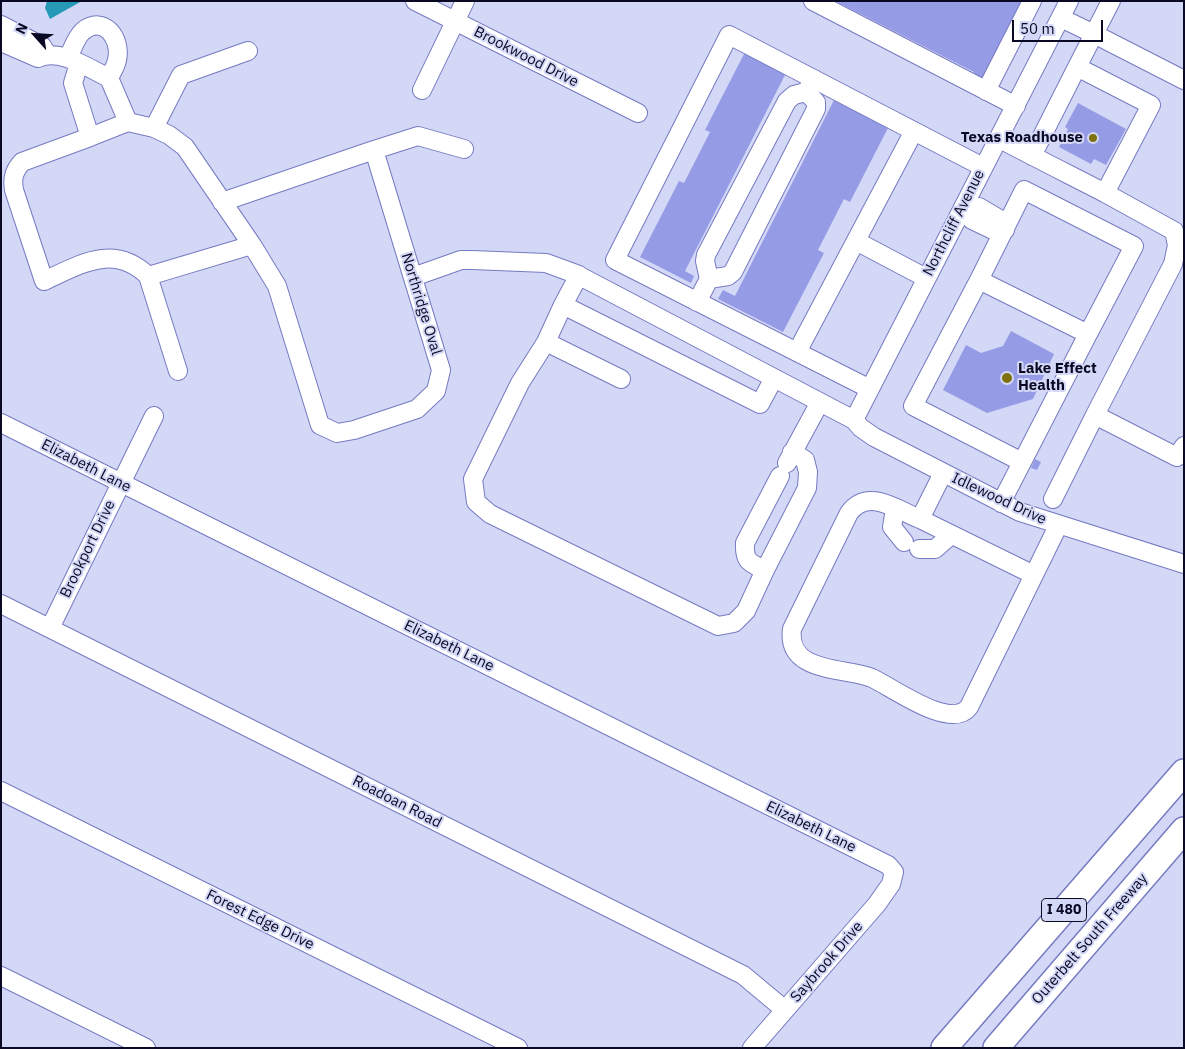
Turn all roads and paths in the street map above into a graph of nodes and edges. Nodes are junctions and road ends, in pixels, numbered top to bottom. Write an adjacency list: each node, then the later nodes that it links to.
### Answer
1 (415, 1): 8 (street, Brookwood Drive)
2 (465, 1): 8 (street)
3 (813, 1): 18 (street)
4 (1032, 1): 18 (street)
5 (1069, 1): 7 (street, Northcliff Avenue)
6 (1111, 1): 9 (street)
7 (1061, 18): 9 (street); 19 (street, Northcliff Avenue)
8 (455, 22): 17 (street); 20 (street, Brookwood Drive)
9 (1094, 34): 13 (street); 15 (street)
10 (6, 35): 12 (street)
11 (248, 51): 22 (street)
12 (74, 61): 14 (street); 14 (street); 24 (street)
13 (1077, 67): 28 (street); 31 (street)
14 (109, 78): 21 (street)
15 (1184, 80)
16 (810, 85): 23 (street); 41 (street); 41 (street); 43 (street)
17 (422, 90)
18 (986, 91): 19 (street)
19 (1016, 106): 25 (street, Northcliff Avenue)
20 (638, 113)
21 (128, 122): 22 (street, Northridge Oval); 24 (street)
22 (154, 128): 32 (street, Northridge Oval)
23 (914, 131): 29 (street); 35 (street)
24 (90, 137): 30 (street)
25 (998, 138): 28 (street); 29 (street, Northcliff Avenue)
26 (464, 149): 27 (street)
27 (374, 150): 32 (street); 39 (street, Northridge Oval)
28 (1032, 156): 31 (street)
29 (983, 167): 33 (street, Northcliff Avenue)
30 (7, 178): 38 (street)
31 (1105, 194): 53 (street)
32 (222, 202): 36 (street, Northridge Oval)
33 (967, 210): 34 (street); 40 (street, Northcliff Avenue)
34 (1005, 230): 42 (street); 45 (street)
35 (856, 241): 40 (street); 47 (street)
36 (252, 245): 38 (street); 39 (street, Northridge Oval)
37 (579, 275): 39 (street, Idlewood Drive); 44 (street); 49 (street, Idlewood Drive)
38 (148, 276): 48 (street)
39 (413, 277)
40 (926, 278): 51 (street, Northcliff Avenue)
41 (709, 279): 43 (street)
42 (979, 280): 45 (street); 58 (street)
43 (697, 302): 47 (street)
44 (563, 305): 46 (street); 49 (street)
45 (1088, 334): 58 (street)
46 (546, 342): 50 (street); 69 (street)
47 (797, 352): 51 (street)
48 (178, 370)
49 (774, 378): 52 (street, Idlewood Drive)
50 (621, 380)
51 (870, 389): 55 (street, Northcliff Avenue)
52 (820, 402): 55 (street, Idlewood Drive); 59 (street)
53 (1095, 415): 57 (street); 62 (street)
54 (154, 416): 61 (street, Brookport Drive)
55 (854, 420): 60 (street, Idlewood Drive)
56 (1, 423): 61 (street, Elizabeth Lane)
57 (1182, 456)
58 (1022, 462): 63 (street)
59 (786, 464): 69 (street); 69 (street)
60 (943, 473): 63 (street, Idlewood Drive); 65 (street)
61 (121, 483): 72 (street, Brookport Drive); 76 (street, Elizabeth Lane)
62 (1053, 499)
63 (1001, 503): 66 (street, Idlewood Drive)
64 (895, 509): 65 (street); 67 (street); 70 (street)
65 (920, 519): 67 (street)
66 (1058, 526): 68 (street, Idlewood Drive); 70 (street)
67 (951, 534): 70 (street)
68 (1184, 564)
69 (765, 570)
70 (1034, 575)
71 (1, 604): 72 (street, Roadoan Road)
72 (50, 628): 78 (street, Roadoan Road)
73 (1184, 772): 82 (highway, I 480)
74 (1, 791): 80 (street, Forest Edge Drive)
75 (1184, 830): 83 (highway, Outerbelt South Freeway / I 480)
76 (894, 872): 78 (street, Saybrook Drive)
77 (1, 976): 79 (street)
78 (785, 1010): 81 (street, Saybrook Drive)
79 (146, 1048)
80 (518, 1048)
81 (752, 1048)
82 (944, 1048)
83 (996, 1048)

